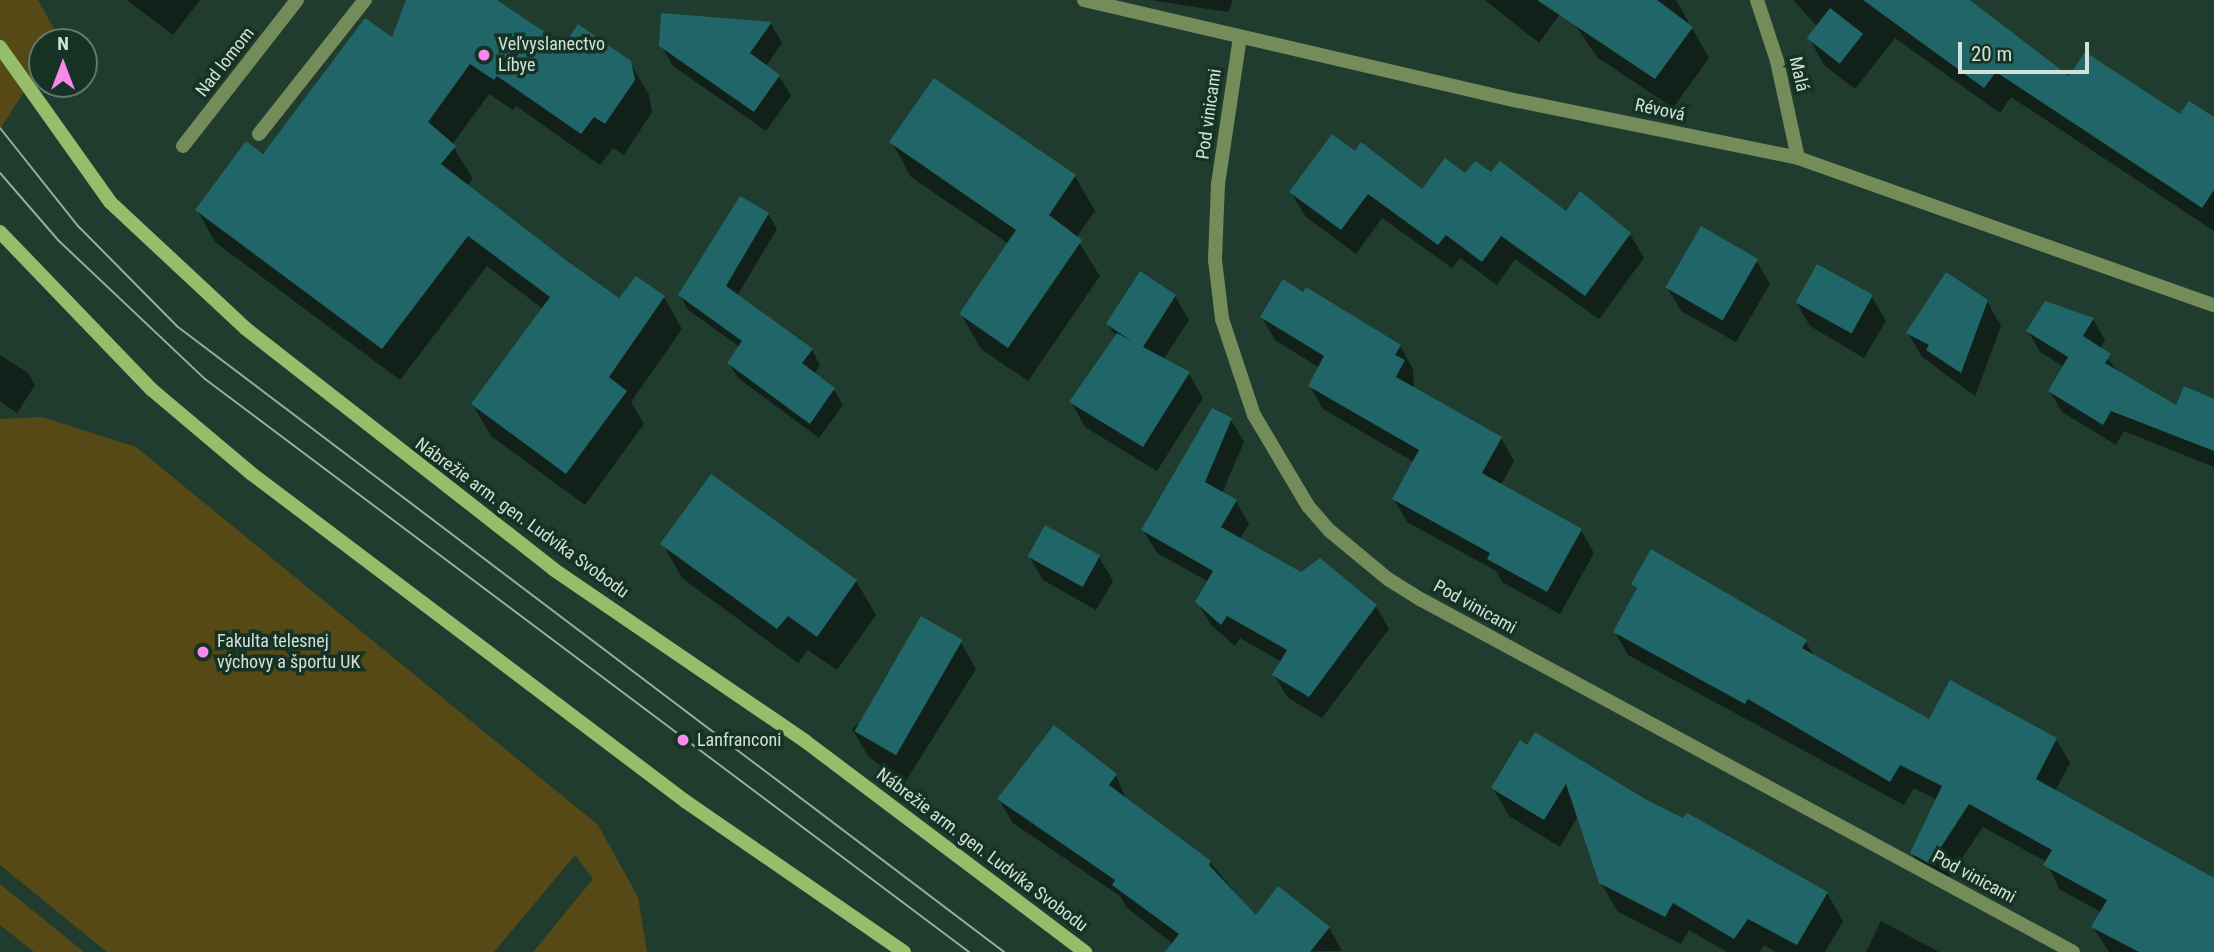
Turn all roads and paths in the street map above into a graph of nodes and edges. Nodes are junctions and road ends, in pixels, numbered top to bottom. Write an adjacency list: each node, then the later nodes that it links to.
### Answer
1 (297, 0): 8 (street, Nad lomom)
2 (365, 0): 7 (street)
3 (1084, 0): 5 (street, Révová)
4 (1757, 0): 9 (street, Malá)
5 (1240, 37): 9 (street, Révová); 14 (street, Pod vinicami)
6 (0, 47): 13 (main road, Nábrežie arm. gen. Ludvíka Svobodu)
7 (259, 134)
8 (183, 146)
9 (1798, 158): 11 (street, Révová)
10 (0, 232): 12 (main road)
11 (2214, 305)
12 (904, 952)
13 (1085, 952)
14 (2073, 952)

